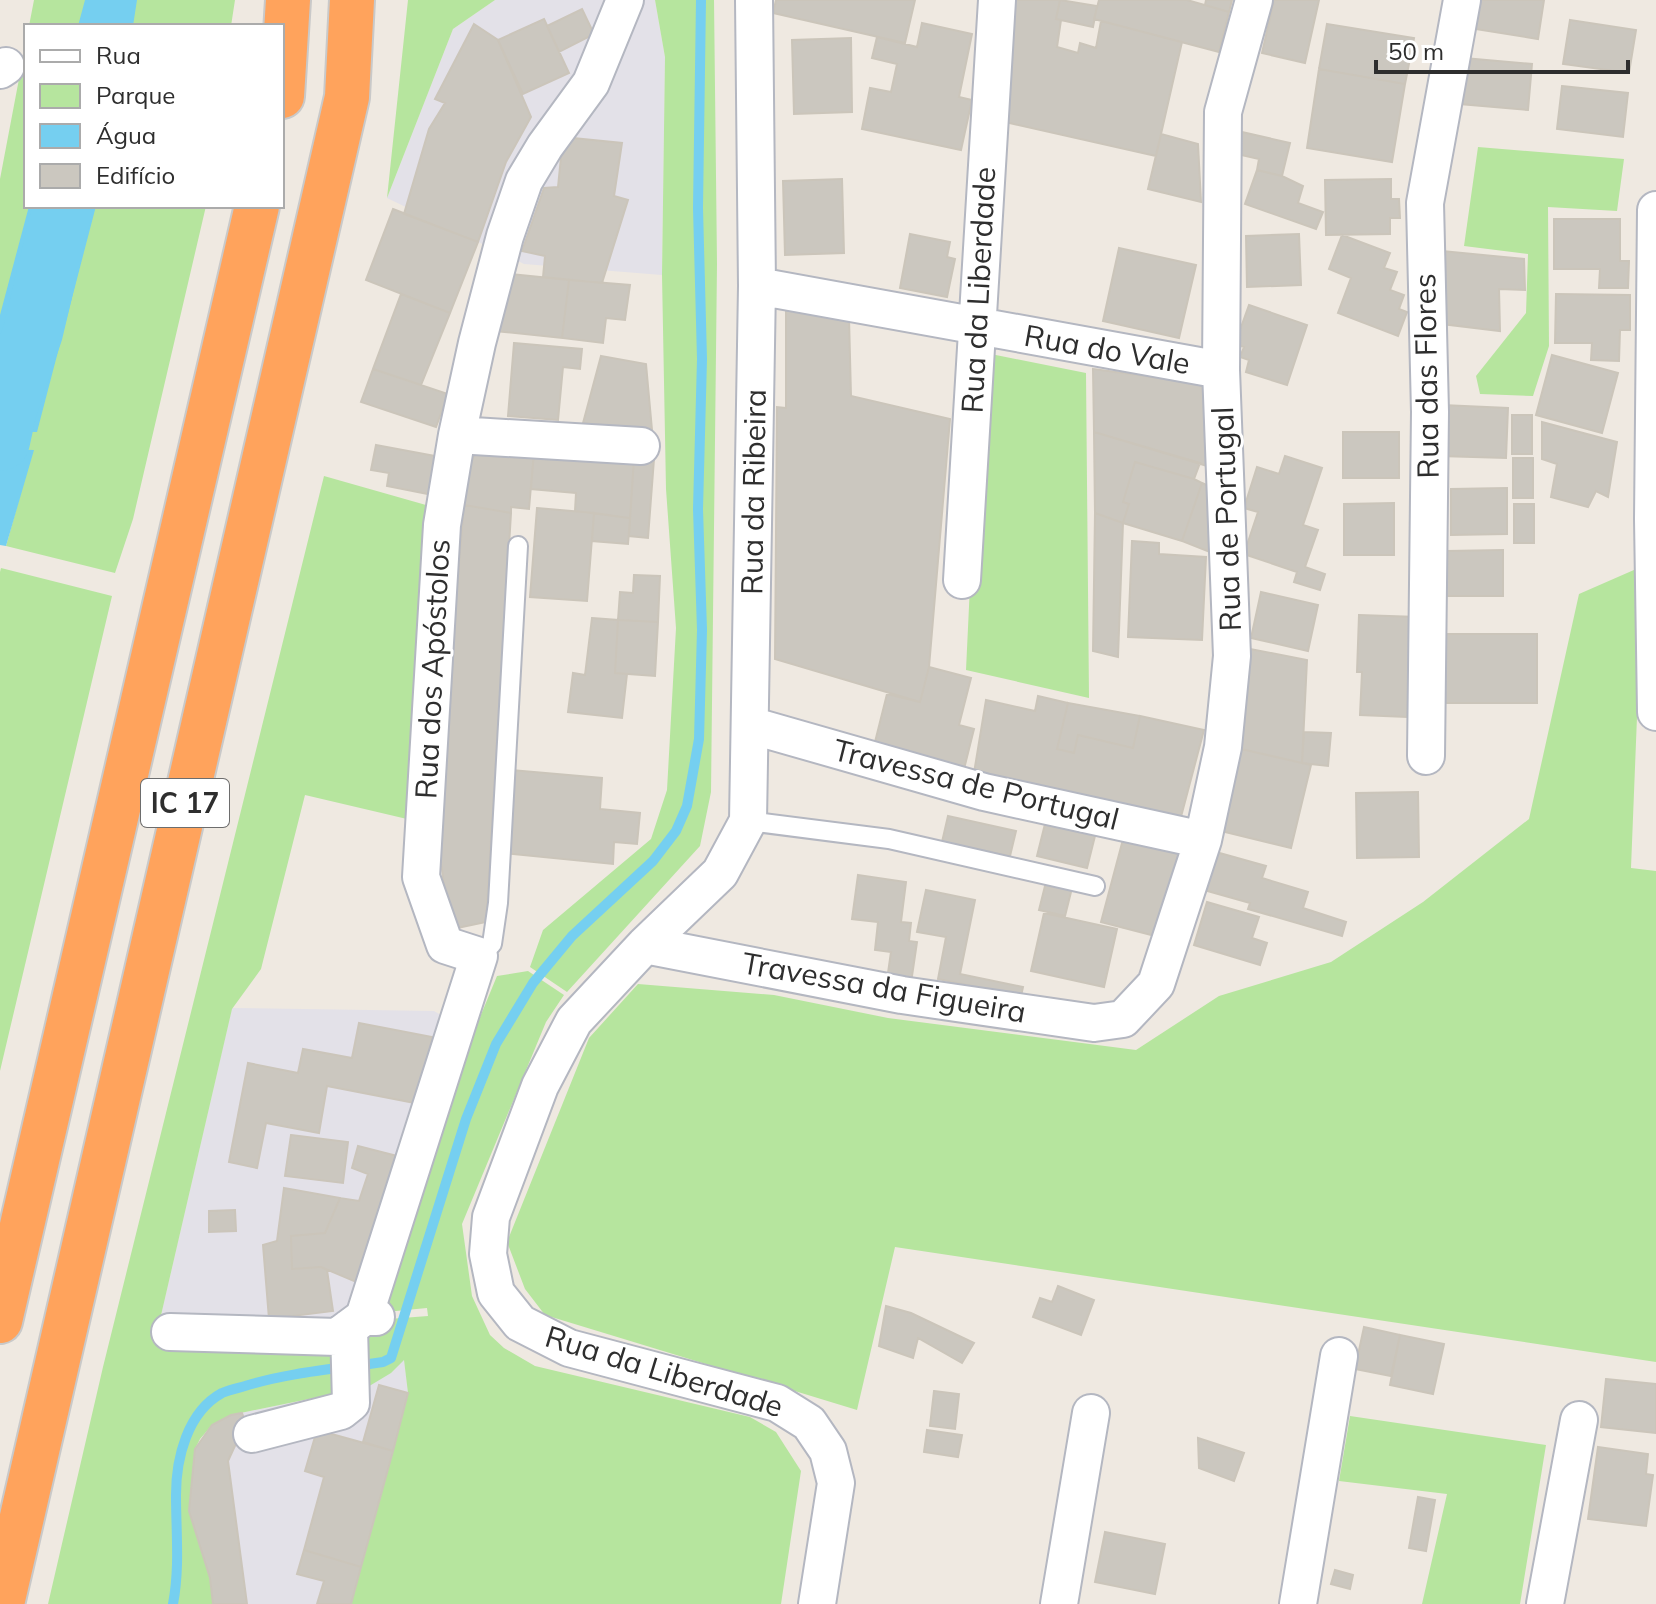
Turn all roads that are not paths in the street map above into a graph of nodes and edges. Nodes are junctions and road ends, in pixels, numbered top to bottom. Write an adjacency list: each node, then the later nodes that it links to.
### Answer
1 (288, 0): 8 (highway)
2 (352, 0): 34 (highway, IC 17)
3 (625, 0): 14 (street, Rua dos Apóstolos)
4 (754, 0): 11 (street, Rua da Ribeira)
5 (997, 0): 12 (street, Rua da Liberdade)
6 (1254, 0): 13 (street, Rua de Portugal)
7 (1462, 0): 20 (street, Rua das Flores)
8 (284, 64)
9 (257, 208): 27 (highway, IC 17)
10 (1656, 212): 18 (street)
11 (757, 286): 12 (street, Rua do Vale); 19 (street, Rua da Ribeira)
12 (977, 328): 13 (street, Rua do Vale); 17 (street, Rua da Liberdade)
13 (1221, 370): 22 (street, Rua de Portugal)
14 (457, 435): 15 (street); 25 (street, Rua dos Apóstolos)
15 (641, 446)
16 (518, 546): 25 (lane)
17 (962, 580)
18 (1656, 712)
19 (750, 725): 21 (street, Rua da Ribeira); 22 (street, Travessa de Portugal)
20 (1426, 756)
21 (748, 821): 23 (lane); 24 (street, Rua da Ribeira)
22 (1203, 840): 26 (street, Rua de Portugal)
23 (1095, 886)
24 (645, 945): 26 (street, Travessa da Figueira); 35 (street, Rua da Liberdade)
25 (479, 956): 28 (street)
26 (1123, 1019)
27 (0, 1321)
28 (360, 1328): 29 (street); 33 (street)
29 (170, 1332)
30 (1339, 1356): 37 (street)
31 (1091, 1413): 36 (street)
32 (1579, 1420): 38 (street)
33 (252, 1434)
34 (2, 1604)
35 (817, 1604)
36 (1059, 1604)
37 (1298, 1604)
38 (1545, 1604)

